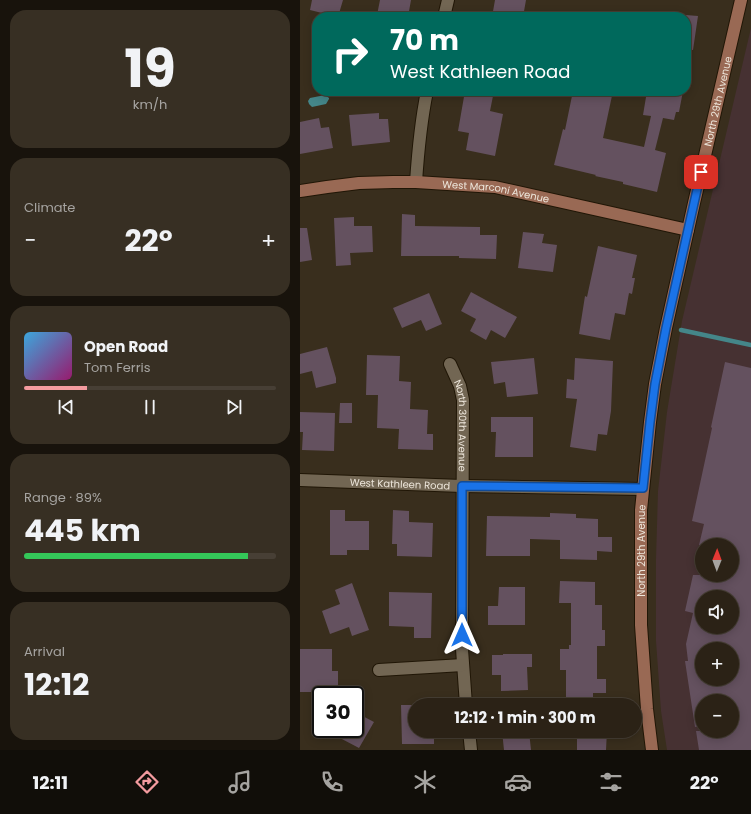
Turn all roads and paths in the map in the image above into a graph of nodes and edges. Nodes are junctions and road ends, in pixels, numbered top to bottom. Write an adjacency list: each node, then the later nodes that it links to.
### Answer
1 (448, 0): 3 (street)
2 (742, 0): 7 (street, North 29th Avenue)
3 (445, 12)
4 (426, 96): 5 (street)
5 (416, 182): 6 (street, West Marconi Avenue); 7 (street, West Marconi Avenue)
6 (300, 191)
7 (688, 230): 11 (street, North 29th Avenue)
8 (450, 364): 10 (street, North 30th Avenue)
9 (300, 480): 10 (street, West Kathleen Road)
10 (462, 486): 11 (street, West Kathleen Road); 12 (street, North 30th Avenue)
11 (643, 488): 17 (street, North 29th Avenue)
12 (463, 665): 13 (street); 14 (street, North 30th Avenue)
13 (379, 670)
14 (465, 698)
15 (469, 738): 16 (street)
16 (471, 750)
17 (652, 750)

